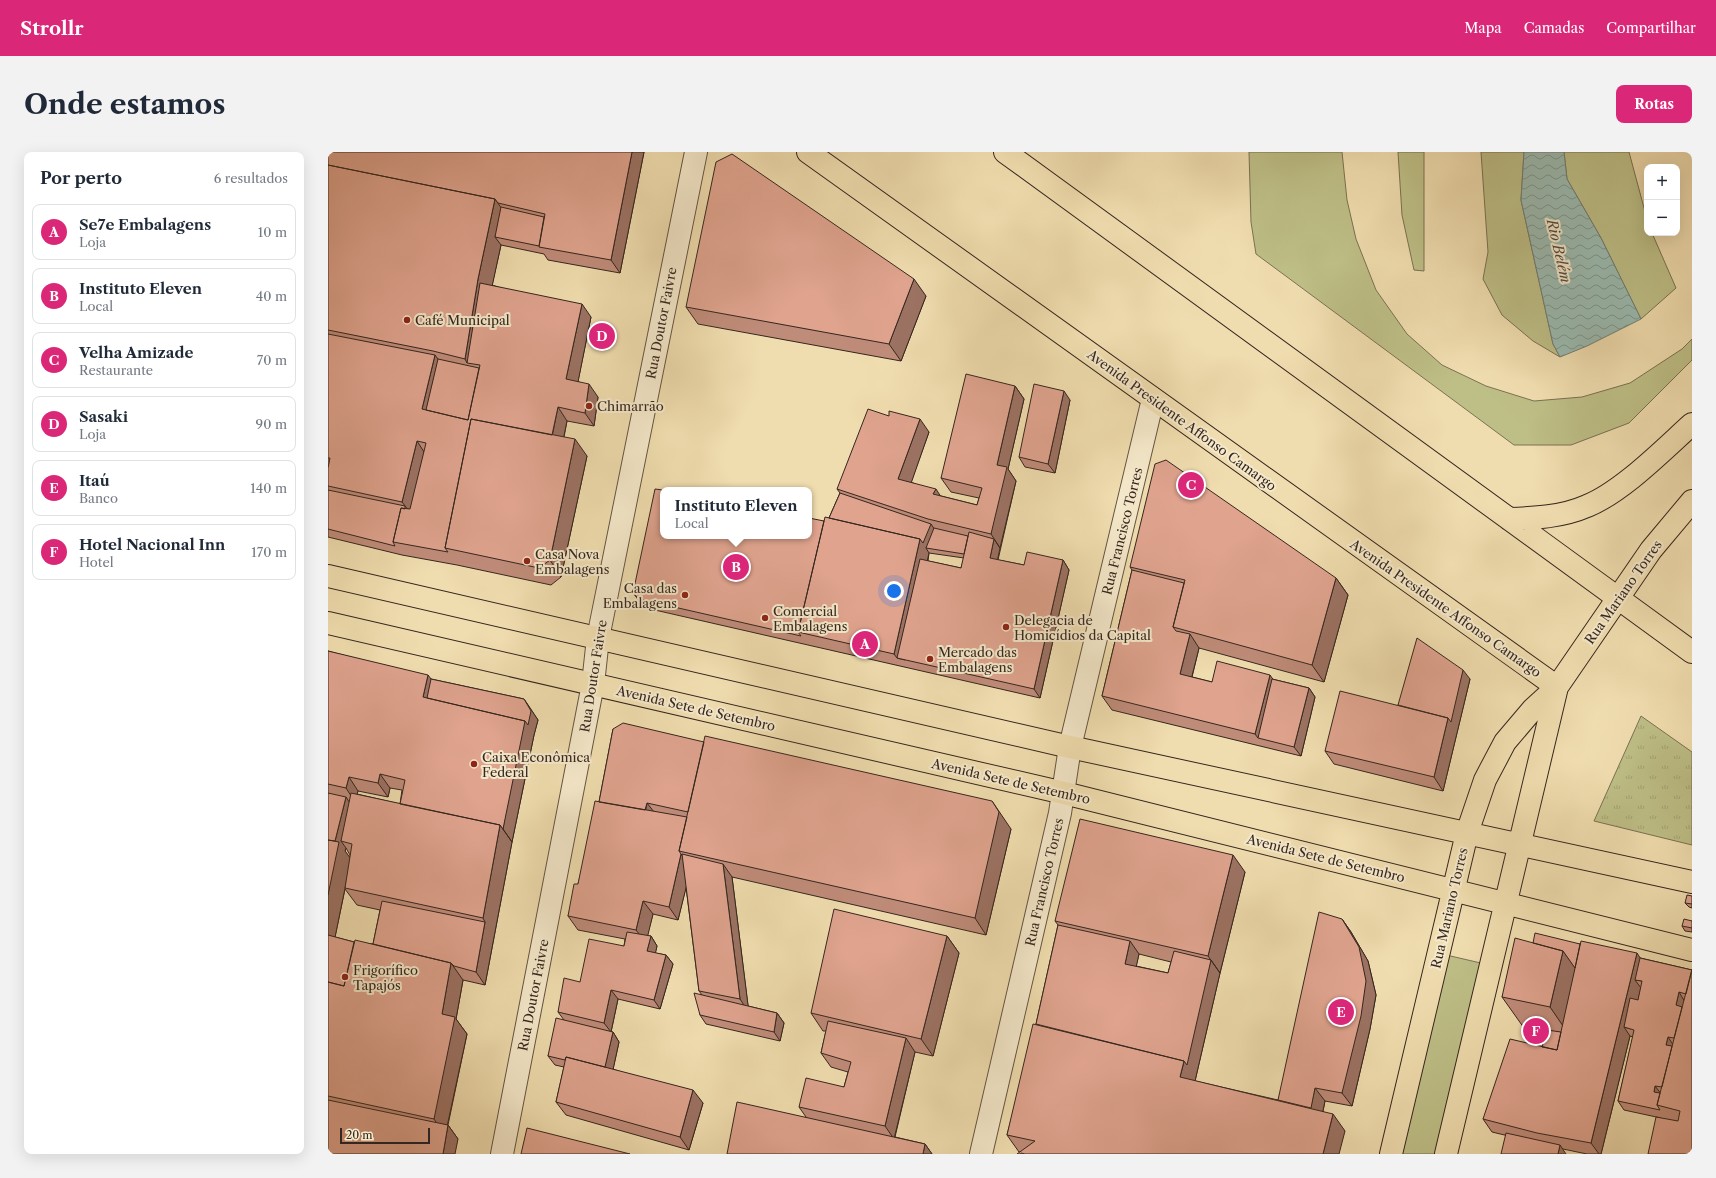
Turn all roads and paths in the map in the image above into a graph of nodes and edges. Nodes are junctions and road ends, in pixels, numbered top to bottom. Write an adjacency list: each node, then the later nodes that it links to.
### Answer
1 (696, 152): 11 (street, Rua Doutor Faivre)
2 (808, 152): 4 (main road, Avenida Presidente Affonso Camargo)
3 (1006, 152): 7 (main road)
4 (1154, 399): 14 (main road, Avenida Presidente Affonso Camargo); 15 (street, Rua Francisco Torres)
5 (1692, 424): 7 (main road)
6 (1692, 501): 9 (main road, Rua Mariano Torres)
7 (1509, 519): 9 (main road)
8 (328, 576): 11 (main road)
9 (1618, 598): 12 (main road); 14 (main road, Rua Mariano Torres)
10 (328, 623): 13 (main road, Avenida Sete de Setembro)
11 (598, 638): 13 (street, Rua Doutor Faivre); 15 (main road)
12 (1692, 652)
13 (593, 684): 16 (main road, Avenida Sete de Setembro); 23 (street, Rua Doutor Faivre)
14 (1557, 687): 17 (main road, Rua Mariano Torres); 18 (main road, Rua Mariano Torres)
15 (1070, 747): 16 (street, Rua Francisco Torres); 17 (main road)
16 (1064, 793): 20 (main road, Avenida Sete de Setembro); 24 (street, Rua Francisco Torres)
17 (1466, 833): 18 (main road); 20 (main road, Rua Mariano Torres)
18 (1518, 845): 19 (main road); 21 (main road, Rua Mariano Torres)
19 (1692, 882)
20 (1454, 890): 21 (main road, Avenida Sete de Setembro); 25 (main road, Rua Mariano Torres)
21 (1505, 903): 22 (main road, Avenida Sete de Setembro); 26 (main road, Rua Mariano Torres)
22 (1692, 950)
23 (502, 1154)
24 (981, 1154)
25 (1391, 1154)
26 (1446, 1154)

